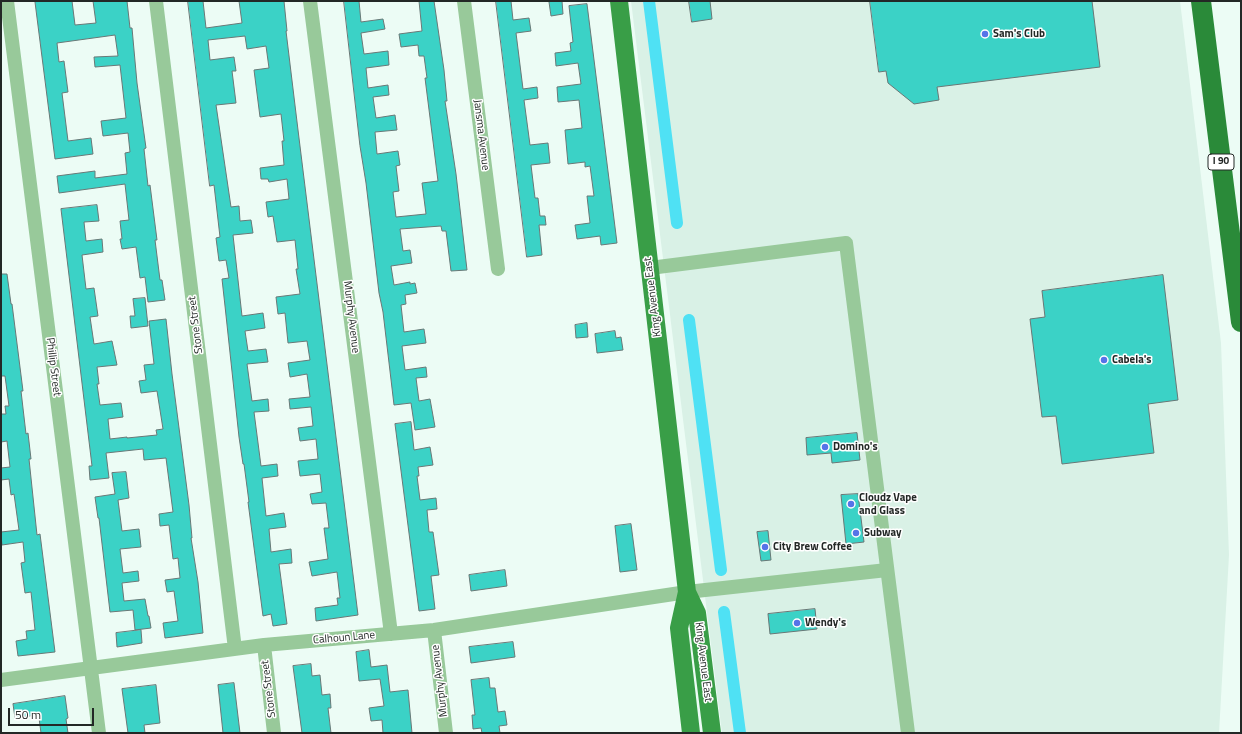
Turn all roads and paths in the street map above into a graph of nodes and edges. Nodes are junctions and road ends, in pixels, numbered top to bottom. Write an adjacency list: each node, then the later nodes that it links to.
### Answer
1 (7, 1): 16 (street, Phillip Street)
2 (156, 1): 15 (street, Stone Street)
3 (310, 1): 13 (street, Murphy Avenue)
4 (464, 1): 8 (street, Jansma Avenue)
5 (619, 1): 7 (main road, King Avenue East)
6 (1201, 1): 9 (highway, I 90)
7 (650, 268): 10 (street); 11 (main road, King Avenue East)
8 (498, 269)
9 (1241, 322)
10 (887, 570): 11 (street, Calhoun Lane); 23 (street)
11 (687, 592): 12 (street, Calhoun Lane); 21 (main road, King Avenue East); 22 (main road, King Avenue East)
12 (434, 630): 13 (street, Calhoun Lane); 20 (street, Murphy Avenue)
13 (391, 634): 14 (street, Calhoun Lane)
14 (264, 645): 15 (street, Calhoun Lane); 19 (street, Stone Street)
15 (235, 649): 16 (street, Calhoun Lane)
16 (91, 668): 17 (street, Calhoun Lane); 18 (street, Phillip Street)
17 (1, 680)
18 (99, 733)
19 (274, 733)
20 (446, 733)
21 (692, 733)
22 (712, 733)
23 (908, 733)

